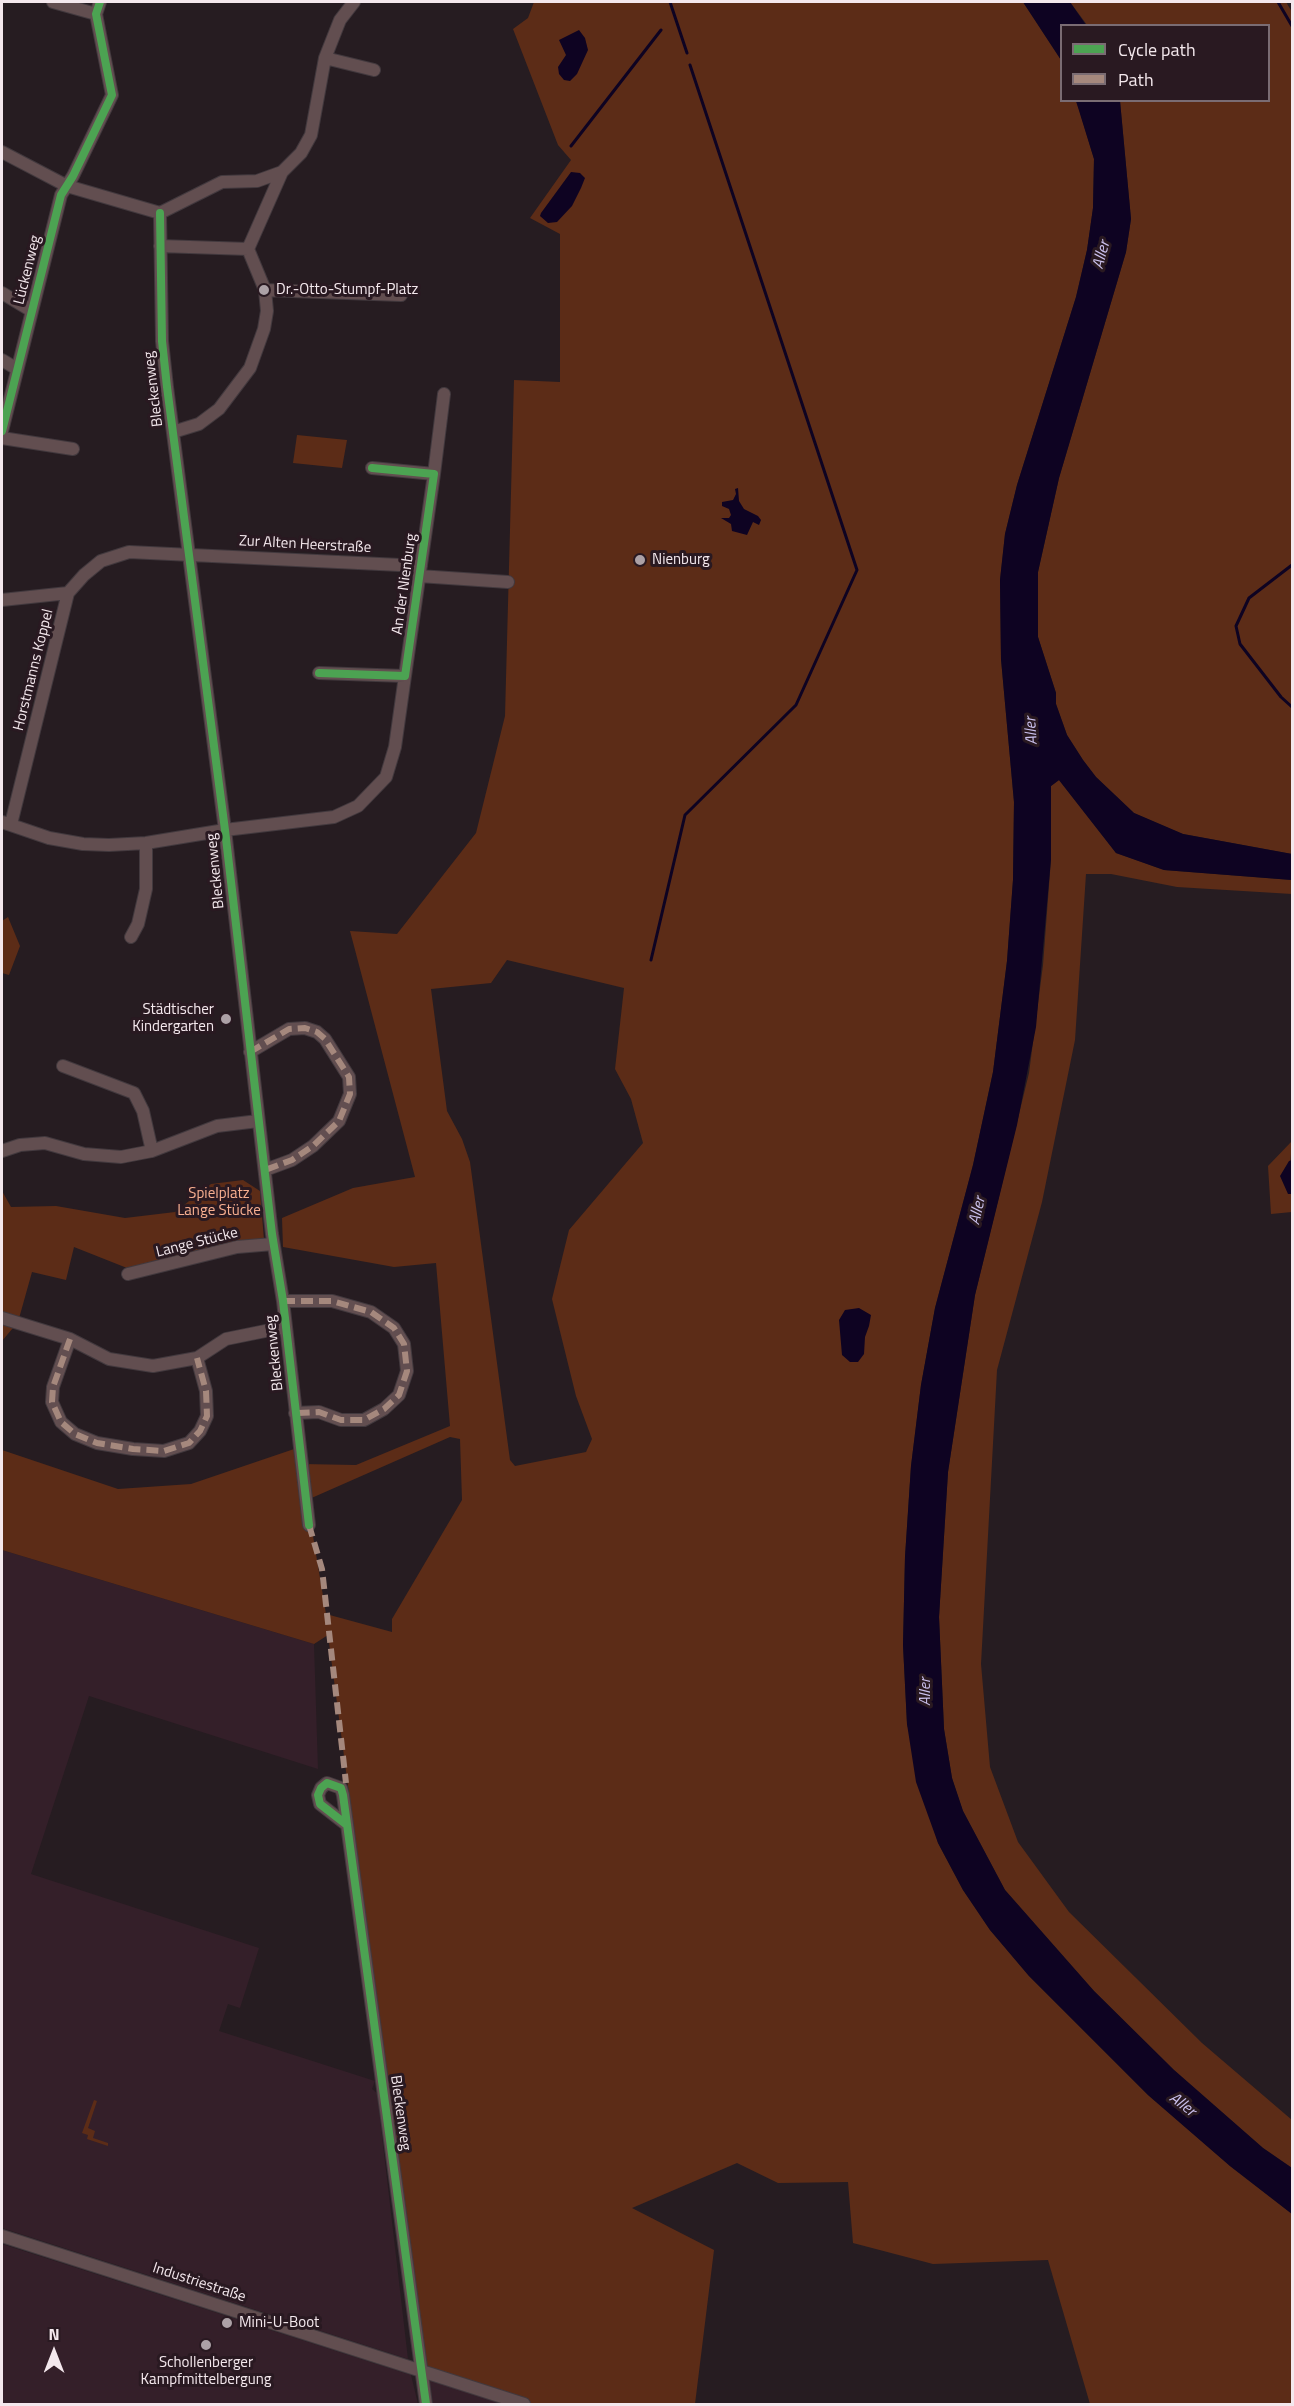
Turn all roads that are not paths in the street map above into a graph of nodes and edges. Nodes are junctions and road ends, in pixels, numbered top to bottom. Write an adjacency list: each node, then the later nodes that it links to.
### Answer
1 (53, 2): 4 (street)
2 (100, 2): 4 (street)
3 (354, 2): 5 (street)
4 (96, 14): 9 (street, Lückenweg)
5 (325, 58): 6 (street); 8 (street)
6 (374, 70)
7 (2, 152): 9 (street)
8 (282, 172): 10 (street); 12 (street)
9 (67, 186): 10 (street); 16 (street, Lückenweg)
10 (160, 213): 11 (street, Bleckenweg)
11 (160, 246): 12 (street); 21 (street, Bleckenweg)
12 (248, 249): 13 (street)
13 (266, 290): 15 (street); 21 (street)
14 (2, 293): 16 (street)
15 (401, 295)
16 (32, 311): 18 (street, Lückenweg)
17 (2, 360): 18 (street)
18 (17, 369): 20 (street, Lückenweg)
19 (444, 394): 25 (street, An der Nienburg)
20 (2, 431)
21 (173, 432): 26 (street, Bleckenweg)
22 (2, 438): 23 (street)
23 (73, 449)
24 (372, 468): 25 (street)
25 (434, 474): 27 (street, An der Nienburg)
26 (188, 554): 27 (street, Zur Alten Heerstraße); 29 (street, Horstmanns Koppel); 34 (street, Bleckenweg)
27 (420, 571): 28 (street, An der Nienburg); 32 (street, An der Nienburg)
28 (508, 582)
29 (68, 594): 30 (street, Horstmanns Koppel); 33 (street, Horstmanns Koppel)
30 (2, 600)
31 (319, 673): 32 (street)
32 (405, 676): 34 (street, An der Nienburg)
33 (6, 823): 35 (street, An der Nienburg)
34 (225, 830): 35 (street, An der Nienburg); 37 (street, Bleckenweg)
35 (146, 843): 36 (street)
36 (131, 936)
37 (250, 1052): 39 (street, Bleckenweg); 42 (street)
38 (63, 1066): 41 (street)
39 (258, 1121): 41 (street); 42 (street, Bleckenweg)
40 (2, 1151): 41 (street)
41 (152, 1151)
42 (265, 1170): 43 (street, Bleckenweg)
43 (273, 1244): 44 (street, Lange Stücke); 45 (street, Bleckenweg)
44 (128, 1274)
45 (283, 1301): 47 (street, Bleckenweg); 50 (street)
46 (2, 1318): 48 (street)
47 (285, 1326): 49 (street); 50 (street, Bleckenweg)
48 (69, 1338): 49 (street); 49 (street)
49 (197, 1358)
50 (296, 1413): 51 (street, Bleckenweg)
51 (309, 1525)
52 (347, 1825): 52 (street, Bleckenweg); 54 (street, Bleckenweg)
53 (2, 2236): 54 (street, Industriestraße)
54 (420, 2370): 55 (street, Bleckenweg); 56 (street, Industriestraße)
55 (426, 2404)
56 (524, 2404)

